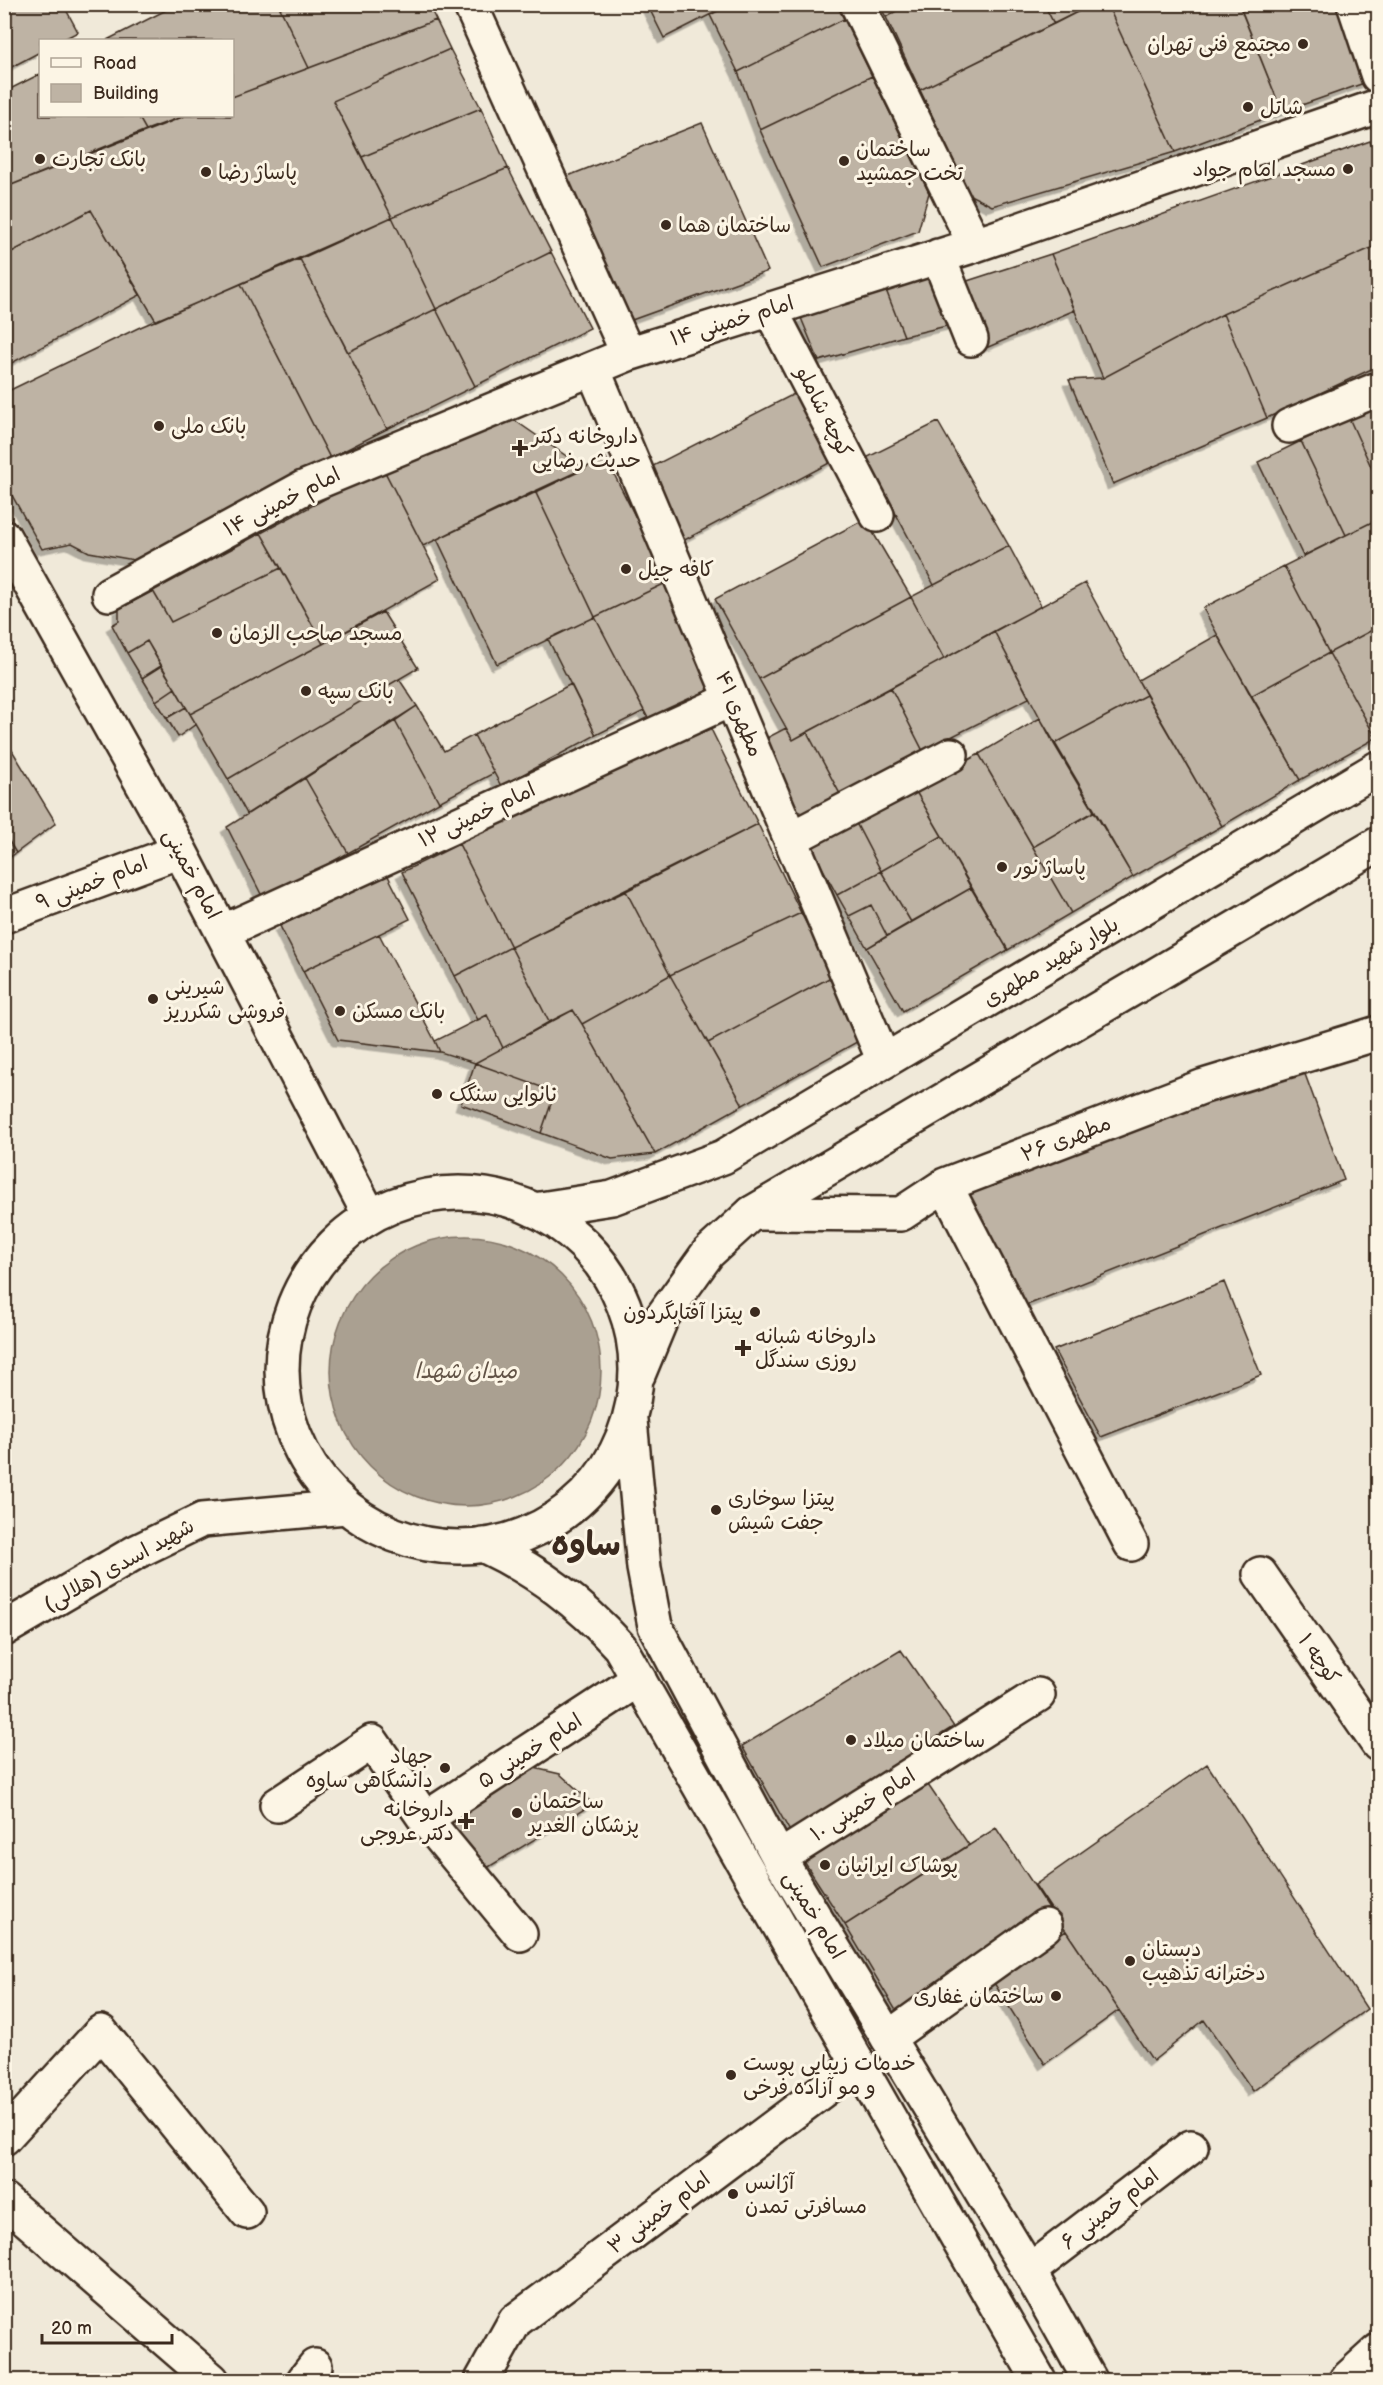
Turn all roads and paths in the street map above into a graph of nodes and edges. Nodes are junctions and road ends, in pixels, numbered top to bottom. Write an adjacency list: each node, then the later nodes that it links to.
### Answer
1 (470, 4): 10 (street)
2 (856, 4): 6 (street)
3 (1354, 4): 4 (street)
4 (1378, 76)
5 (1378, 106): 6 (street, امام خمینی ۱۴)
6 (975, 245): 7 (street, امام خمینی ۱۴)
7 (938, 256): 8 (street, امام خمینی ۱۴); 9 (street)
8 (770, 309): 10 (street, امام خمینی ۱۴); 14 (street, کوچه شاملو)
9 (971, 339)
10 (628, 354): 11 (street, امام خمینی ۱۴)
11 (593, 369): 16 (street, امام خمینی ۱۴); 17 (street, مطهری ۴۱)
12 (1378, 389): 13 (street)
13 (1288, 426)
14 (877, 514)
15 (4, 537): 22 (street, امام خمینی)
16 (109, 594)
17 (732, 699): 20 (street, مطهری ۴۱); 24 (street, امام خمینی ۱۲)
18 (951, 754): 20 (street)
19 (1378, 768): 26 (street, بلوار شهید مطهری)
20 (792, 838): 26 (street, مطهری ۴۱)
21 (1378, 844): 29 (street)
22 (180, 850): 23 (street, امام خمینی ۹); 24 (street, امام خمینی)
23 (4, 916)
24 (222, 932): 30 (street, امام خمینی)
25 (1378, 1033): 27 (street, مطهری ۲۶)
26 (884, 1060): 28 (street, بلوار شهید مطهری)
27 (945, 1185): 29 (street, مطهری ۲۶); 34 (street)
28 (534, 1210): 30 (street); 31 (street)
29 (752, 1213): 31 (street)
30 (370, 1216): 33 (street)
31 (636, 1382): 32 (street)
32 (630, 1416): 35 (street); 43 (street, امام خمینی)
33 (346, 1507): 35 (street); 37 (street, شهید اسدی (هلالی))
34 (1131, 1544)
35 (483, 1545): 38 (street, امام خمینی)
36 (1260, 1574): 40 (street, کوچه ۱)
37 (4, 1629)
38 (639, 1679): 42 (street, امام خمینی ۵); 47 (street, امام خمینی)
39 (1038, 1695): 43 (street, امام خمینی ۱۰)
40 (1378, 1744)
41 (277, 1805): 42 (street)
42 (425, 1819): 45 (street)
43 (780, 1858): 46 (street, امام خمینی)
44 (1045, 1926): 46 (street)
45 (520, 1934)
46 (888, 2038): 52 (street, امام خمینی)
47 (858, 2064): 55 (street, امام خمینی ۳); 56 (street, امام خمینی)
48 (4, 2138): 51 (street)
49 (1191, 2147): 52 (street, امام خمینی ۶)
50 (4, 2200): 54 (street)
51 (247, 2212)
52 (1029, 2271): 57 (street, امام خمینی)
53 (1378, 2351): 58 (street)
54 (212, 2380)
55 (482, 2380)
56 (1039, 2380)
57 (1090, 2380)
58 (1346, 2380)

